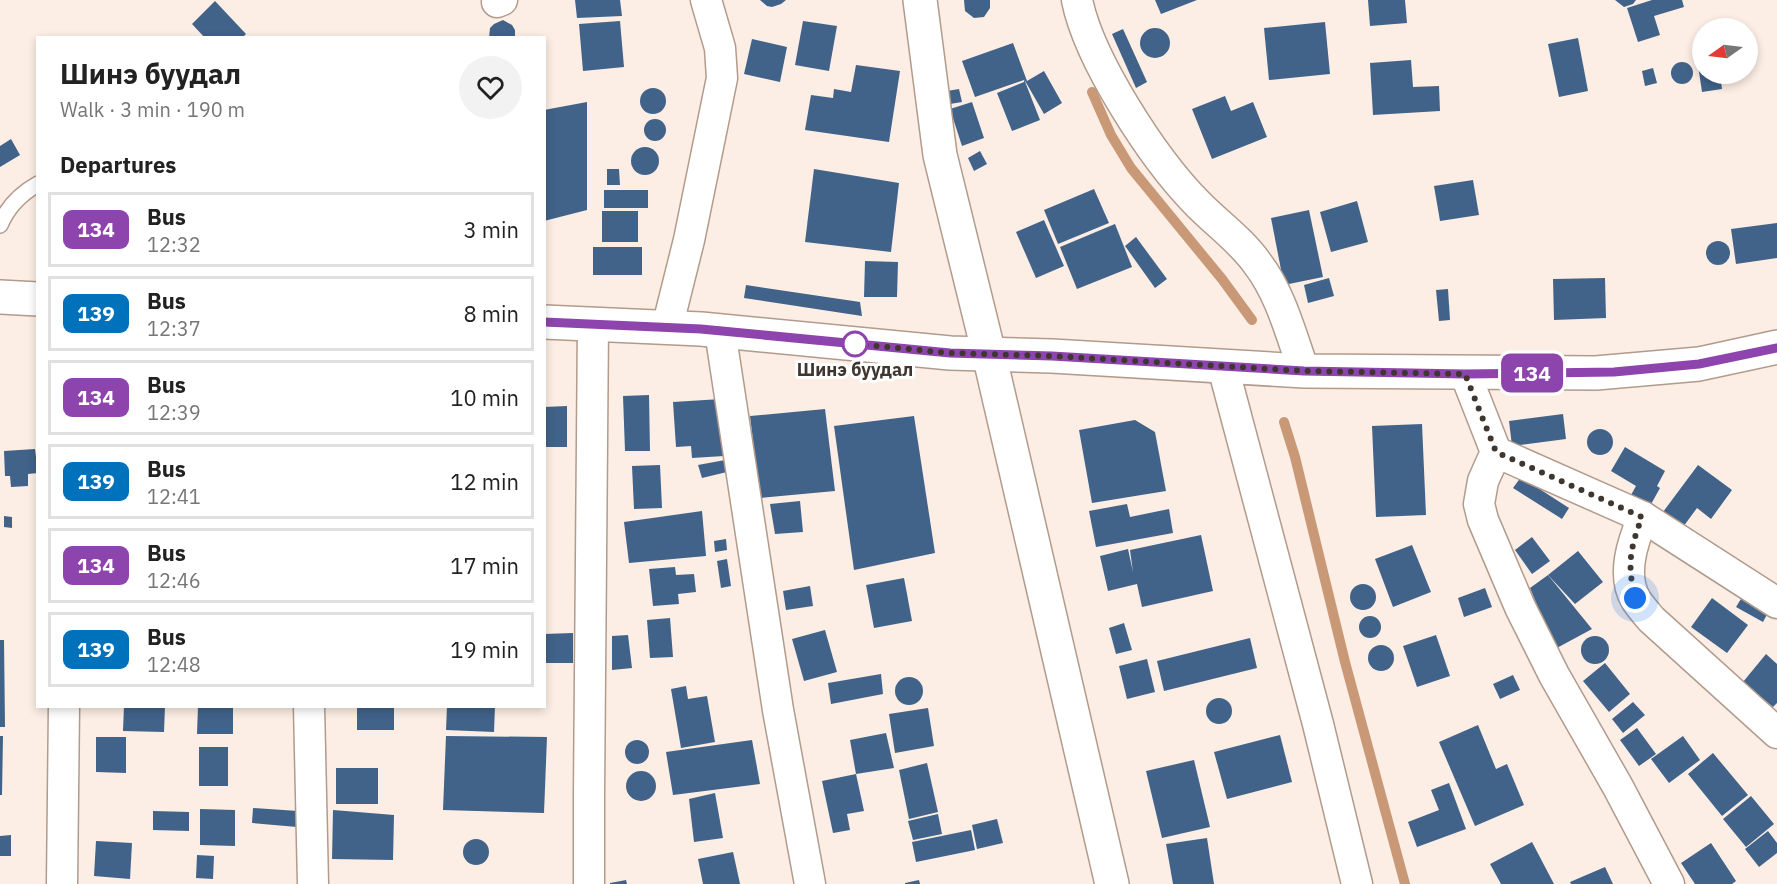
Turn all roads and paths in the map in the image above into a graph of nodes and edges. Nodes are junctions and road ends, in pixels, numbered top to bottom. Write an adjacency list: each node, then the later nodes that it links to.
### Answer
1 (706, 0): 10 (street)
2 (920, 0): 13 (main road)
3 (1077, 0): 15 (street)
4 (36, 185): 5 (lane)
5 (0, 225)
6 (0, 297): 7 (main road)
7 (36, 298)
8 (546, 322): 9 (main road)
9 (593, 324): 10 (main road); 25 (street)
10 (667, 328): 11 (main road)
11 (720, 331): 13 (main road); 26 (street)
12 (1777, 348): 16 (main road)
13 (989, 354): 14 (main road); 27 (main road)
14 (1223, 367): 15 (main road); 28 (street)
15 (1304, 371): 16 (main road)
16 (1465, 374): 17 (street)
17 (1496, 452): 18 (street); 29 (street)
18 (1642, 517): 19 (street); 22 (street)
19 (1777, 603)
20 (64, 708): 23 (street)
21 (309, 708): 24 (street)
22 (1777, 733)
23 (62, 884)
24 (313, 884)
25 (590, 884)
26 (810, 884)
27 (1112, 884)
28 (1357, 884)
29 (1669, 884)

